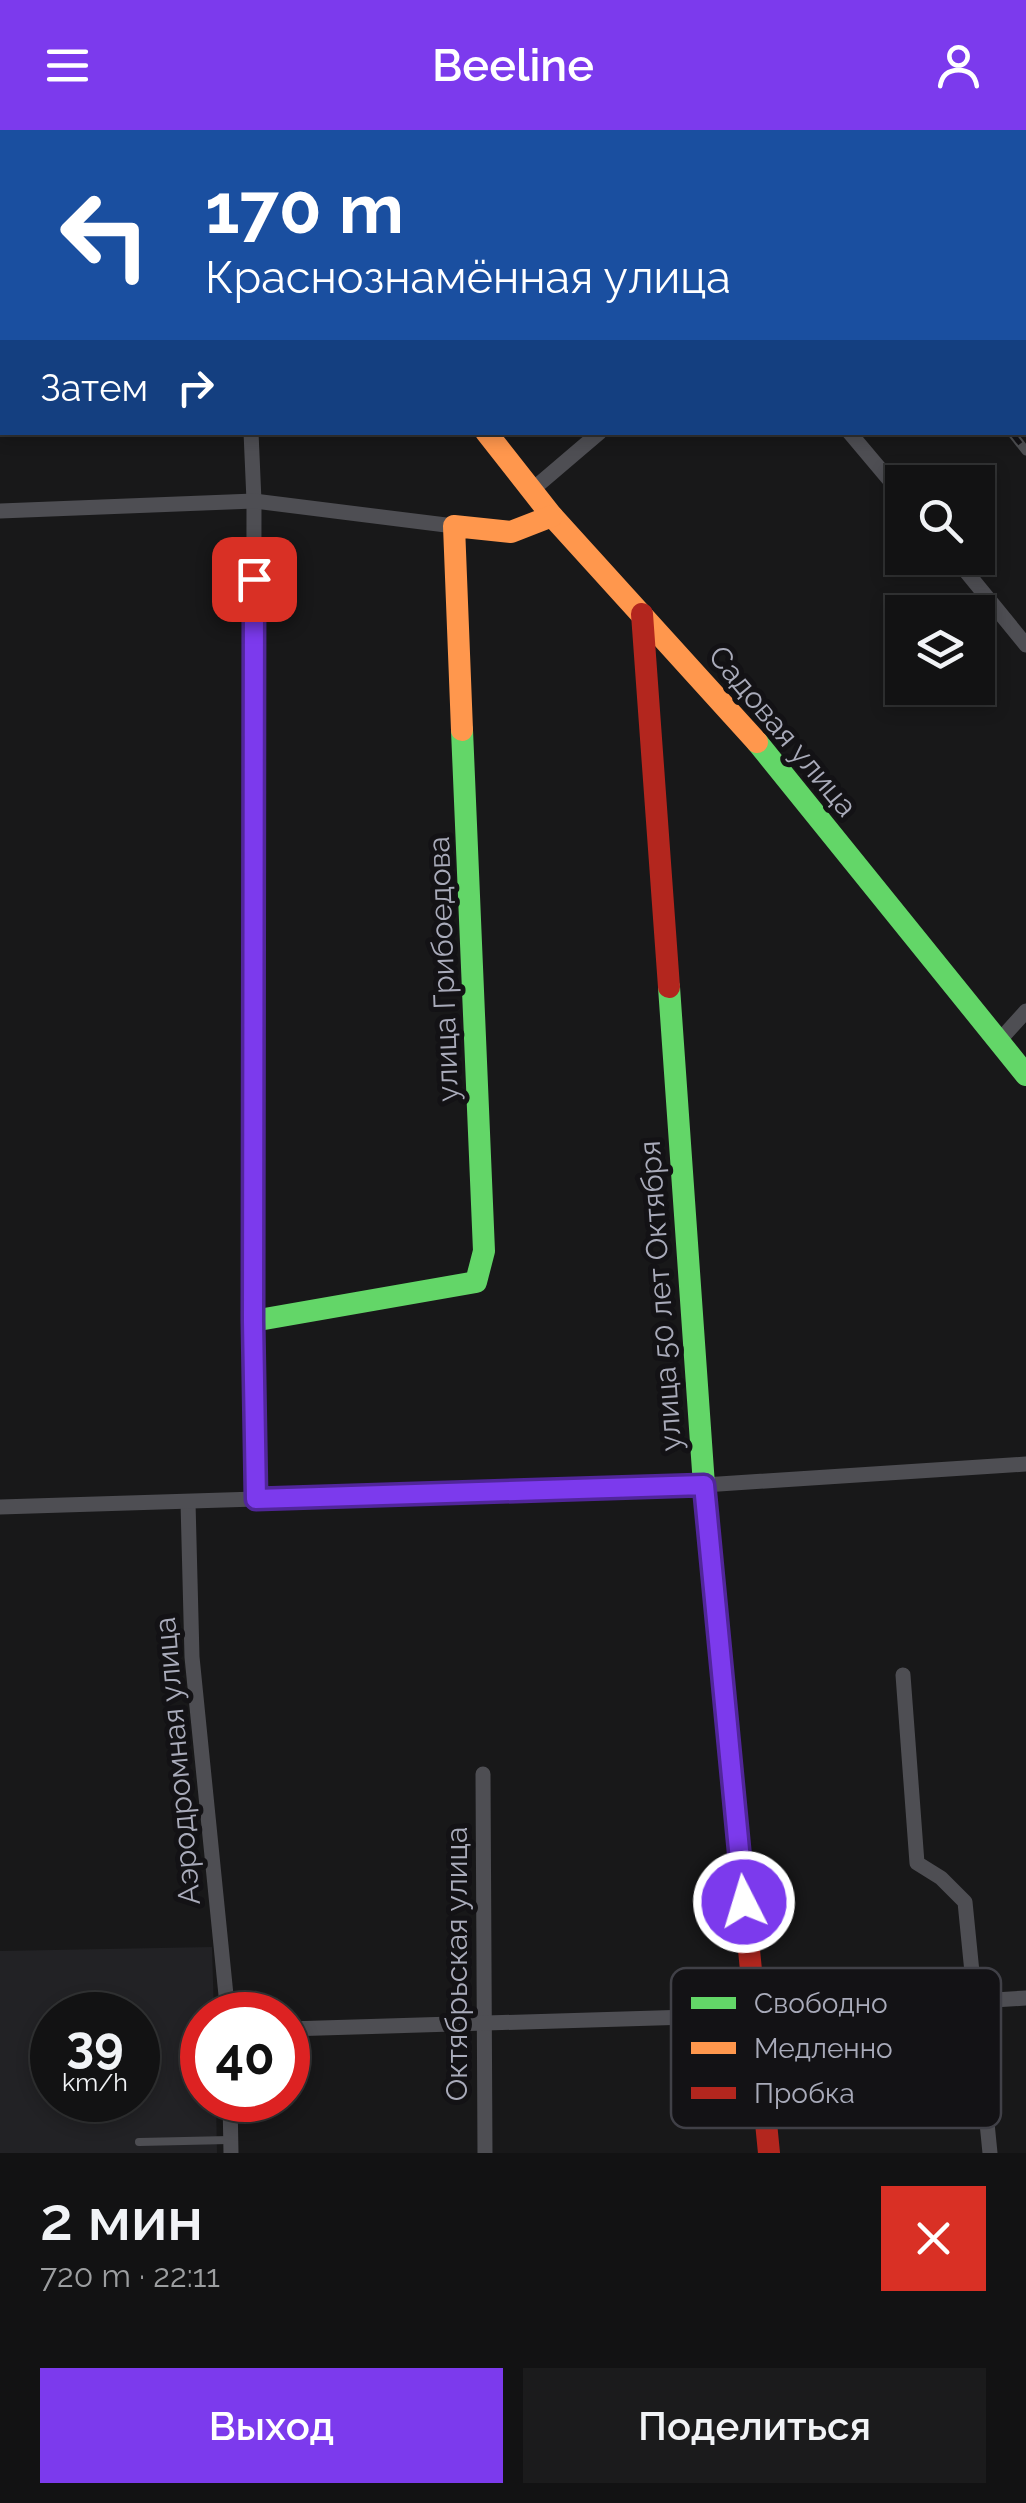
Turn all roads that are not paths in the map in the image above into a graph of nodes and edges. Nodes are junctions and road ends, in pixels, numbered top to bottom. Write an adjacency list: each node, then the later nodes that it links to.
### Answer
1 (251, 435): 7 (street)
2 (488, 435): 6 (street, Садовая улица)
3 (596, 435): 6 (street)
4 (852, 435): 5 (street)
5 (885, 475)
6 (532, 490): 9 (street, Садовая улица)
7 (254, 500): 8 (street); 10 (street); 17 (street)
8 (0, 511)
9 (552, 516): 10 (street); 12 (street, Садовая улица)
10 (454, 526): 17 (street, улица Грибоедова)
11 (969, 575): 13 (street)
12 (642, 614): 15 (street, Садовая улица); 19 (street, улица 50 лет Октября)
13 (1026, 644)
14 (1026, 1011): 15 (street)
15 (999, 1041): 16 (street, Садовая улица)
16 (1026, 1074)
17 (253, 1321): 20 (street)
18 (1026, 1464): 19 (street)
19 (704, 1485): 20 (street); 25 (street, улица 50 лет Октября)
20 (256, 1499): 21 (street)
21 (188, 1502): 22 (street); 27 (street, Аэродромная улица)
22 (0, 1507)
23 (903, 1676): 26 (street)
24 (484, 1774): 31 (street, Октябрьская улица)
25 (750, 1968)
26 (972, 1968)
27 (226, 1992)
28 (1026, 1998): 29 (street)
29 (1001, 2001)
30 (671, 2018): 31 (street)
31 (482, 2023): 32 (street); 37 (street, Октябрьская улица)
32 (310, 2028)
33 (766, 2128): 38 (street, улица 50 лет Октября)
34 (987, 2128): 39 (street)
35 (139, 2142): 36 (lane)
36 (231, 2146)
37 (485, 2153)
38 (769, 2153)
39 (990, 2153)

